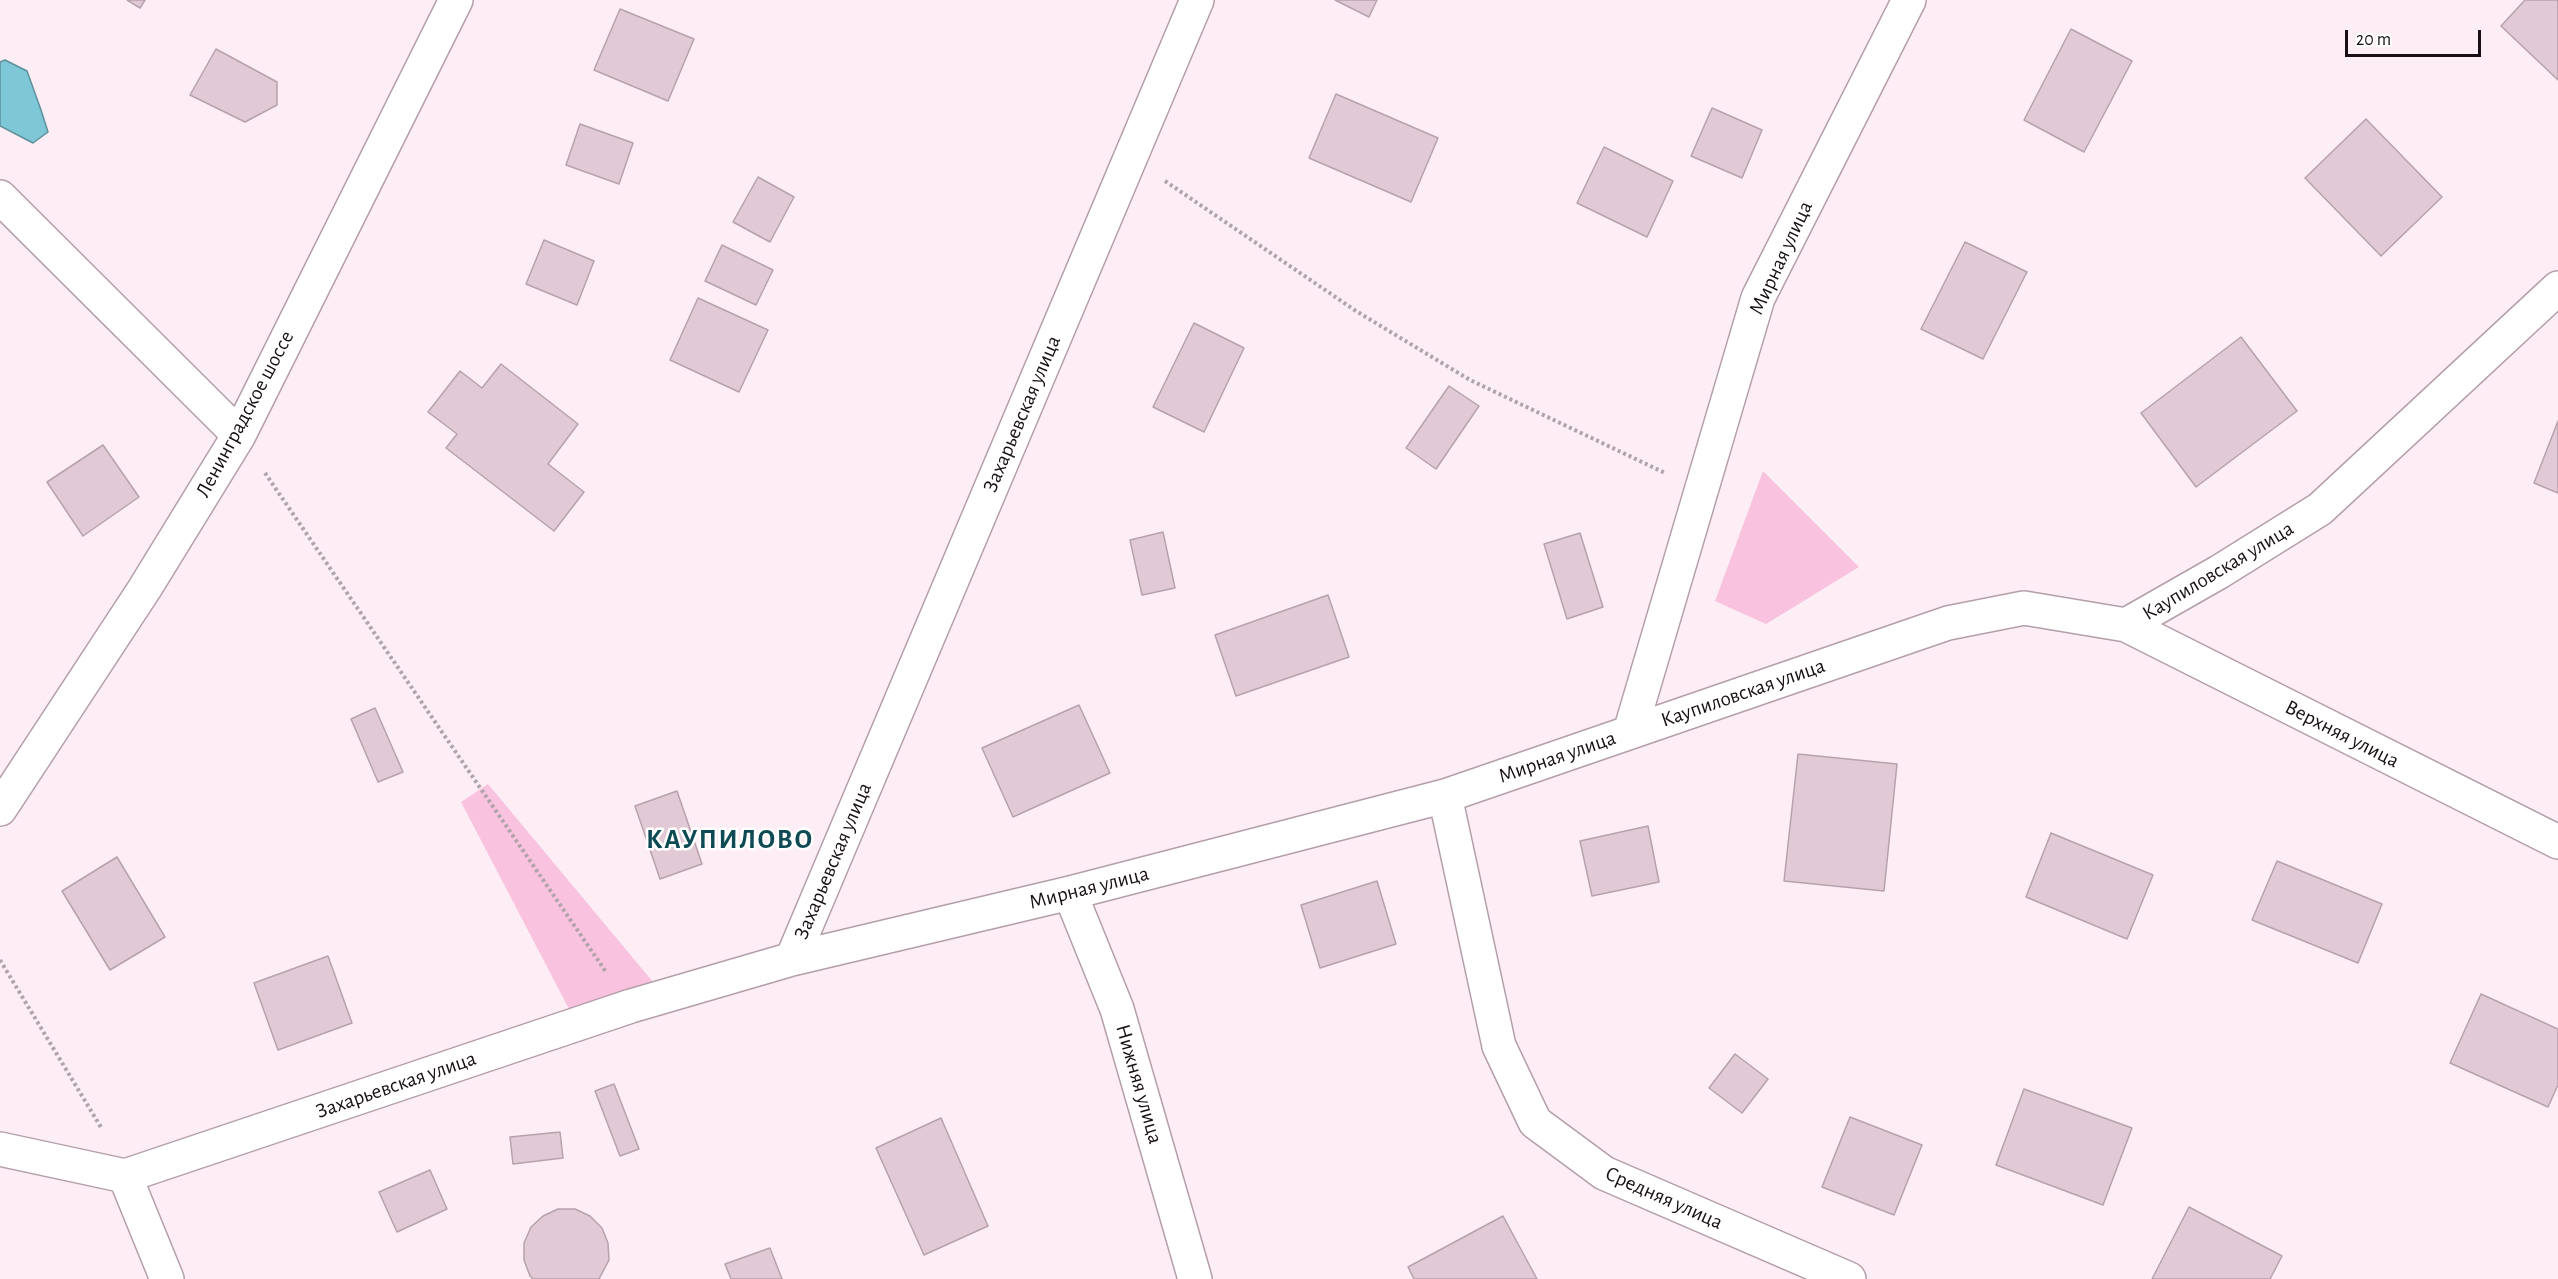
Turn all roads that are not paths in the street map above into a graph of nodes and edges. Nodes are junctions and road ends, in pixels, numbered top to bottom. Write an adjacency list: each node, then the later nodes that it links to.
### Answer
1 (456, 0): 6 (street, Ленинградское шоссе)
2 (1197, 0): 13 (street, Захарьевская улица)
3 (1909, 0): 8 (street, Мирная улица)
4 (0, 197): 6 (street)
5 (2558, 288): 7 (street, Каупиловская улица)
6 (239, 435): 10 (street, Ленинградское шоссе)
7 (2126, 625): 8 (street, Каупиловская улица); 11 (street, Верхняя улица)
8 (1630, 732): 9 (street, Мирная улица)
9 (1444, 796): 12 (street, Мирная улица); 18 (street, Средняя улица)
10 (0, 809)
11 (2558, 842)
12 (1070, 893): 13 (street, Мирная улица); 17 (street, Нижняя улица)
13 (792, 959): 15 (street, Захарьевская улица)
14 (0, 1149): 15 (street)
15 (126, 1176): 16 (street)
16 (167, 1279)
17 (1195, 1279)
18 (1849, 1279)

